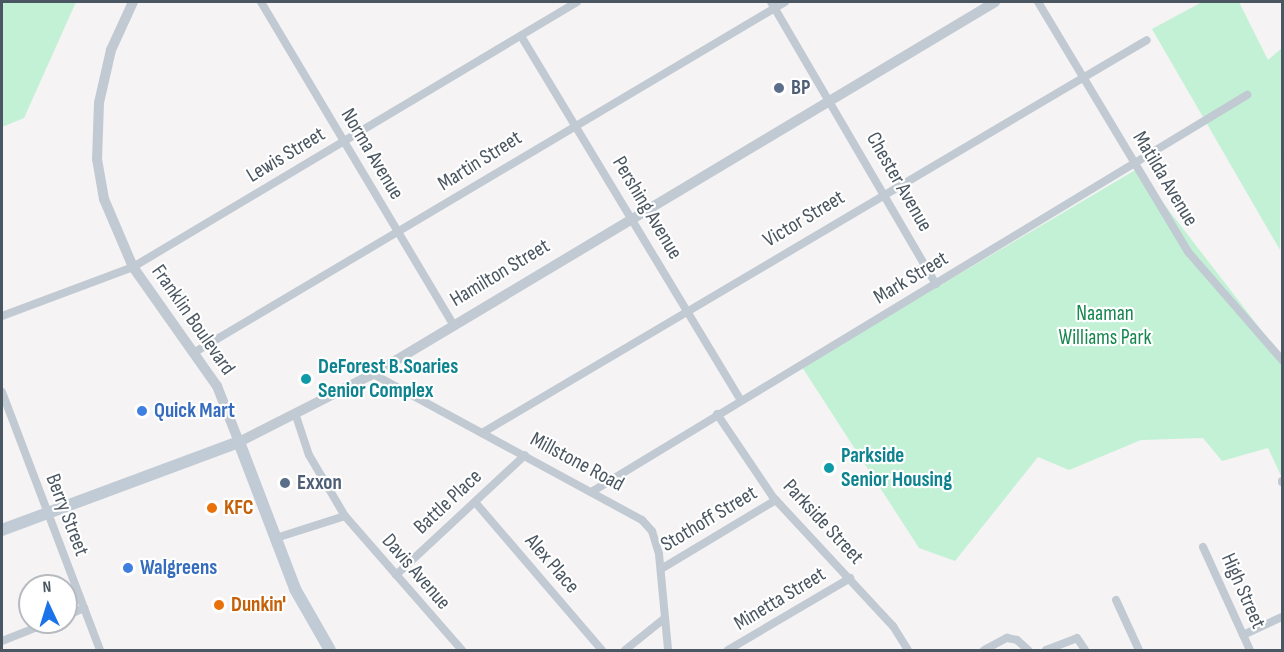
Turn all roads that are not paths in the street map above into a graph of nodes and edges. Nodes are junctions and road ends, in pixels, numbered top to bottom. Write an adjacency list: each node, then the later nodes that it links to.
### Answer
1 (133, 2): 19 (street, Franklin Boulevard)
2 (261, 2): 14 (street, Norma Avenue)
3 (577, 2): 8 (street, Lewis Street)
4 (785, 2): 7 (street, Martin Street)
5 (995, 2): 12 (street, Hamilton Street)
6 (1038, 2): 10 (street, Matilda Avenue)
7 (772, 5): 12 (street, Chester Avenue); 13 (street, Martin Street)
8 (521, 36): 13 (street, Pershing Avenue); 14 (street, Lewis Street)
9 (1147, 40): 10 (street, Victor Street)
10 (1083, 76): 15 (street, Matilda Avenue); 16 (street, Victor Street)
11 (1247, 95): 15 (street, Mark Street)
12 (829, 100): 16 (street, Chester Avenue); 17 (street, Hamilton Street)
13 (576, 124): 17 (street, Pershing Avenue); 18 (street, Martin Street)
14 (344, 142): 18 (street, Norma Avenue); 19 (street, Lewis Street)
15 (1135, 165): 20 (street, Mark Street); 25 (street, Matilda Avenue)
16 (885, 192): 20 (street, Chester Avenue); 21 (street, Victor Street)
17 (632, 216): 21 (street, Pershing Avenue); 23 (street, Hamilton Street)
18 (398, 232): 23 (street, Norma Avenue); 24 (street, Martin Street)
19 (133, 267): 22 (street, Lewis Street); 24 (street, Franklin Boulevard)
20 (936, 284): 28 (street, Mark Street)
21 (686, 310): 28 (street, Pershing Avenue); 31 (street, Victor Street)
22 (2, 316)
23 (453, 324): 26 (street, Hamilton Street)
24 (195, 352): 32 (street, Franklin Boulevard)
25 (1282, 360)
26 (373, 374): 30 (street, Hamilton Street); 31 (street, Millstone Road)
27 (2, 392): 37 (street, Berry Street)
28 (740, 399): 29 (street, Mark Street)
29 (717, 414): 34 (street, Mark Street); 35 (street, Parkside Street)
30 (296, 416): 32 (street, Hamilton Street); 38 (street, Davis Avenue)
31 (482, 433): 33 (street, Millstone Road)
32 (239, 442): 37 (main road, Hamilton Street); 40 (main road, Franklin Boulevard)
33 (525, 455): 34 (street, Millstone Road); 36 (street, Battle Place)
34 (593, 491): 42 (street, Millstone Road)
35 (776, 500): 42 (street, Stothoff Street); 44 (street, Parkside Street)
36 (475, 502): 43 (street, Battle Place); 56 (street, Alex Place)
37 (46, 513): 39 (main road, Hamilton Street); 46 (street, Berry Street)
38 (345, 516): 40 (street); 43 (street, Davis Avenue)
39 (2, 530)
40 (276, 538): 54 (main road, Franklin Boulevard)
41 (1203, 547): 51 (street, High Street)
42 (661, 569): 49 (street, Millstone Road)
43 (396, 576): 55 (street, Davis Avenue)
44 (850, 578): 59 (street, Minetta Street); 60 (street, Parkside Street)
45 (1116, 600): 65 (street)
46 (84, 608): 47 (street); 53 (street, Berry Street)
47 (78, 611)
48 (1282, 617): 51 (street)
49 (665, 618): 57 (street); 58 (street, Millstone Road)
50 (20, 634): 52 (street)
51 (1243, 635): 66 (street, High Street)
52 (2, 641)
53 (100, 651)
54 (330, 651)
55 (462, 651)
56 (602, 651)
57 (625, 651)
58 (668, 651)
59 (728, 651)
60 (908, 651)
61 (984, 651): 62 (street)
62 (1028, 651)
63 (1046, 651): 64 (street)
64 (1084, 651)
65 (1139, 651)
66 (1250, 651)

